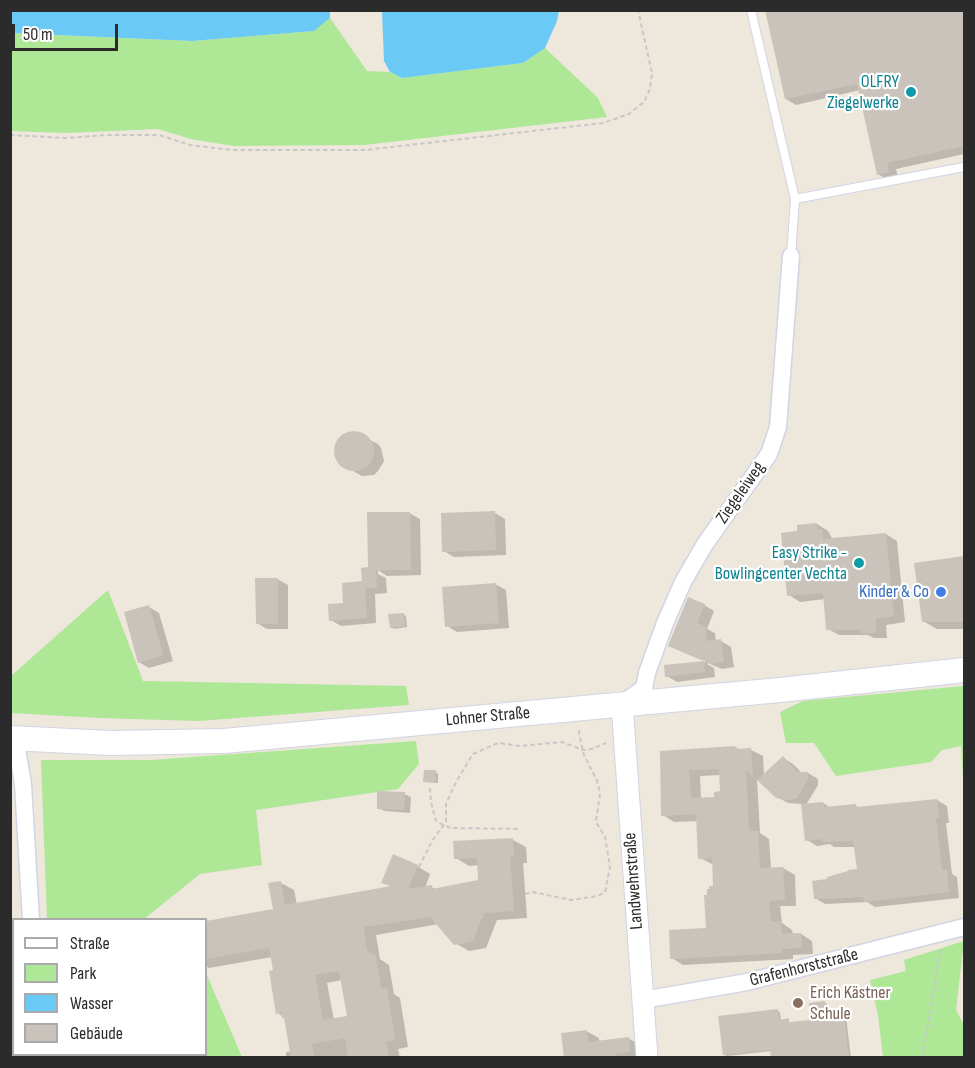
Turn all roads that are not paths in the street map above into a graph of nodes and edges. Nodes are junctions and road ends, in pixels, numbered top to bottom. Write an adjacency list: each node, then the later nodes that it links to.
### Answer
1 (752, 10): 3 (lane)
2 (964, 167): 3 (lane)
3 (795, 200): 4 (lane)
4 (791, 256): 6 (street, Ziegeleiweg)
5 (964, 670): 6 (main road, Lohner Straße)
6 (622, 704): 7 (main road, Lohner Straße); 10 (street, Landwehrstraße)
7 (13, 738): 8 (street)
8 (31, 918)
9 (964, 927): 10 (street, Grafenhorststraße)
10 (643, 1000): 11 (street, Landwehrstraße)
11 (647, 1058)

